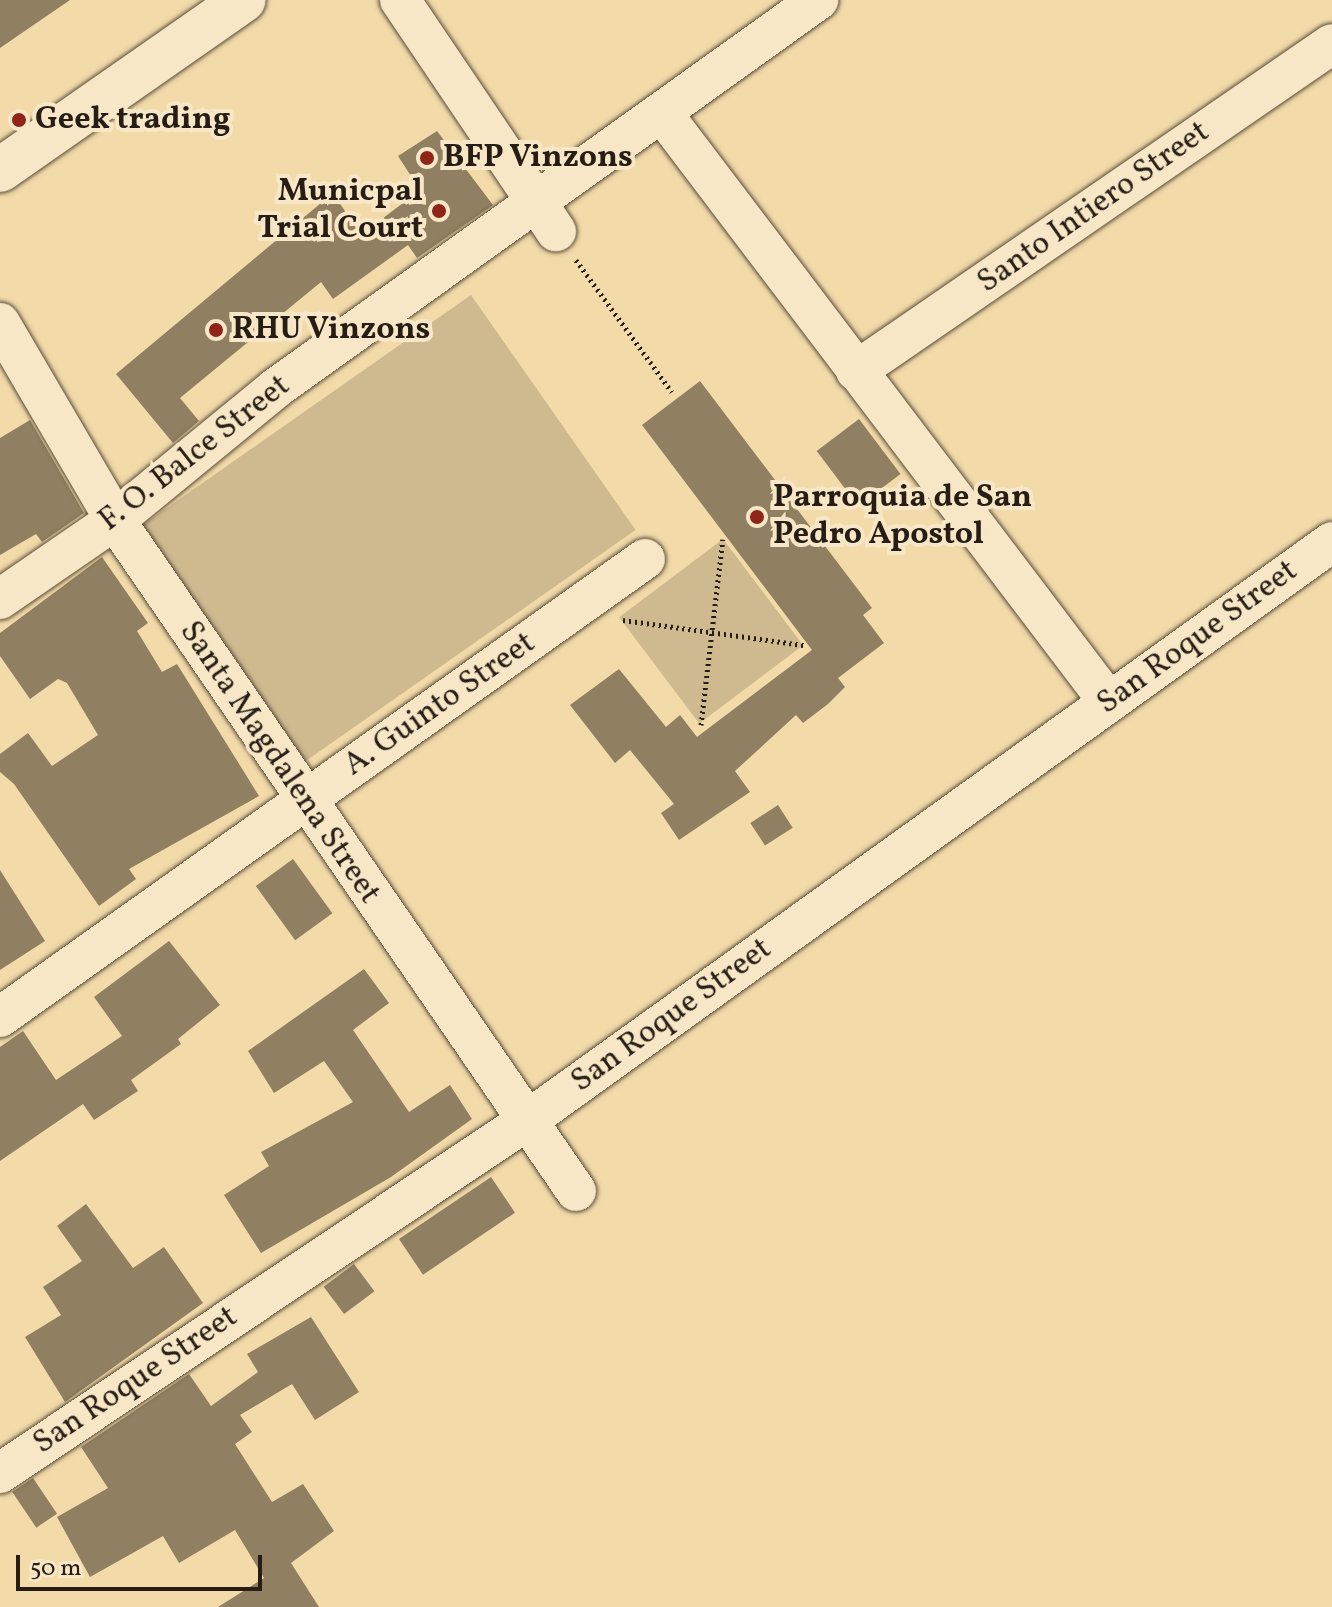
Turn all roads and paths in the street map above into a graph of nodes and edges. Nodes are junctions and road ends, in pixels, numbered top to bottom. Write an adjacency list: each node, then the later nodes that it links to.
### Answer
1 (244, 0): 6 (main road)
2 (400, 0): 7 (street)
3 (818, 0): 5 (street, F. O. Balce Street)
4 (1332, 44): 9 (street, Santo Intiero Street)
5 (662, 113): 7 (street, F. O. Balce Street); 9 (street)
6 (0, 170)
7 (547, 216): 10 (path); 11 (street, F. O. Balce Street)
8 (0, 323): 11 (street, Santa Magdalena Street)
9 (856, 371): 18 (street)
10 (672, 392)
11 (115, 520): 15 (street, F. O. Balce Street); 20 (street, Santa Magdalena Street)
12 (723, 539): 19 (path)
13 (1332, 542): 18 (street, San Roque Street)
14 (645, 559): 20 (street, A. Guinto Street)
15 (0, 599)
16 (620, 619): 17 (path)
17 (804, 645)
18 (1108, 701): 22 (street, San Roque Street)
19 (701, 725)
20 (303, 801): 21 (street, A. Guinto Street); 22 (street, Santa Magdalena Street)
21 (0, 1017)
22 (528, 1120): 23 (street, Santa Magdalena Street); 24 (street, San Roque Street)
23 (576, 1191)
24 (0, 1473)

